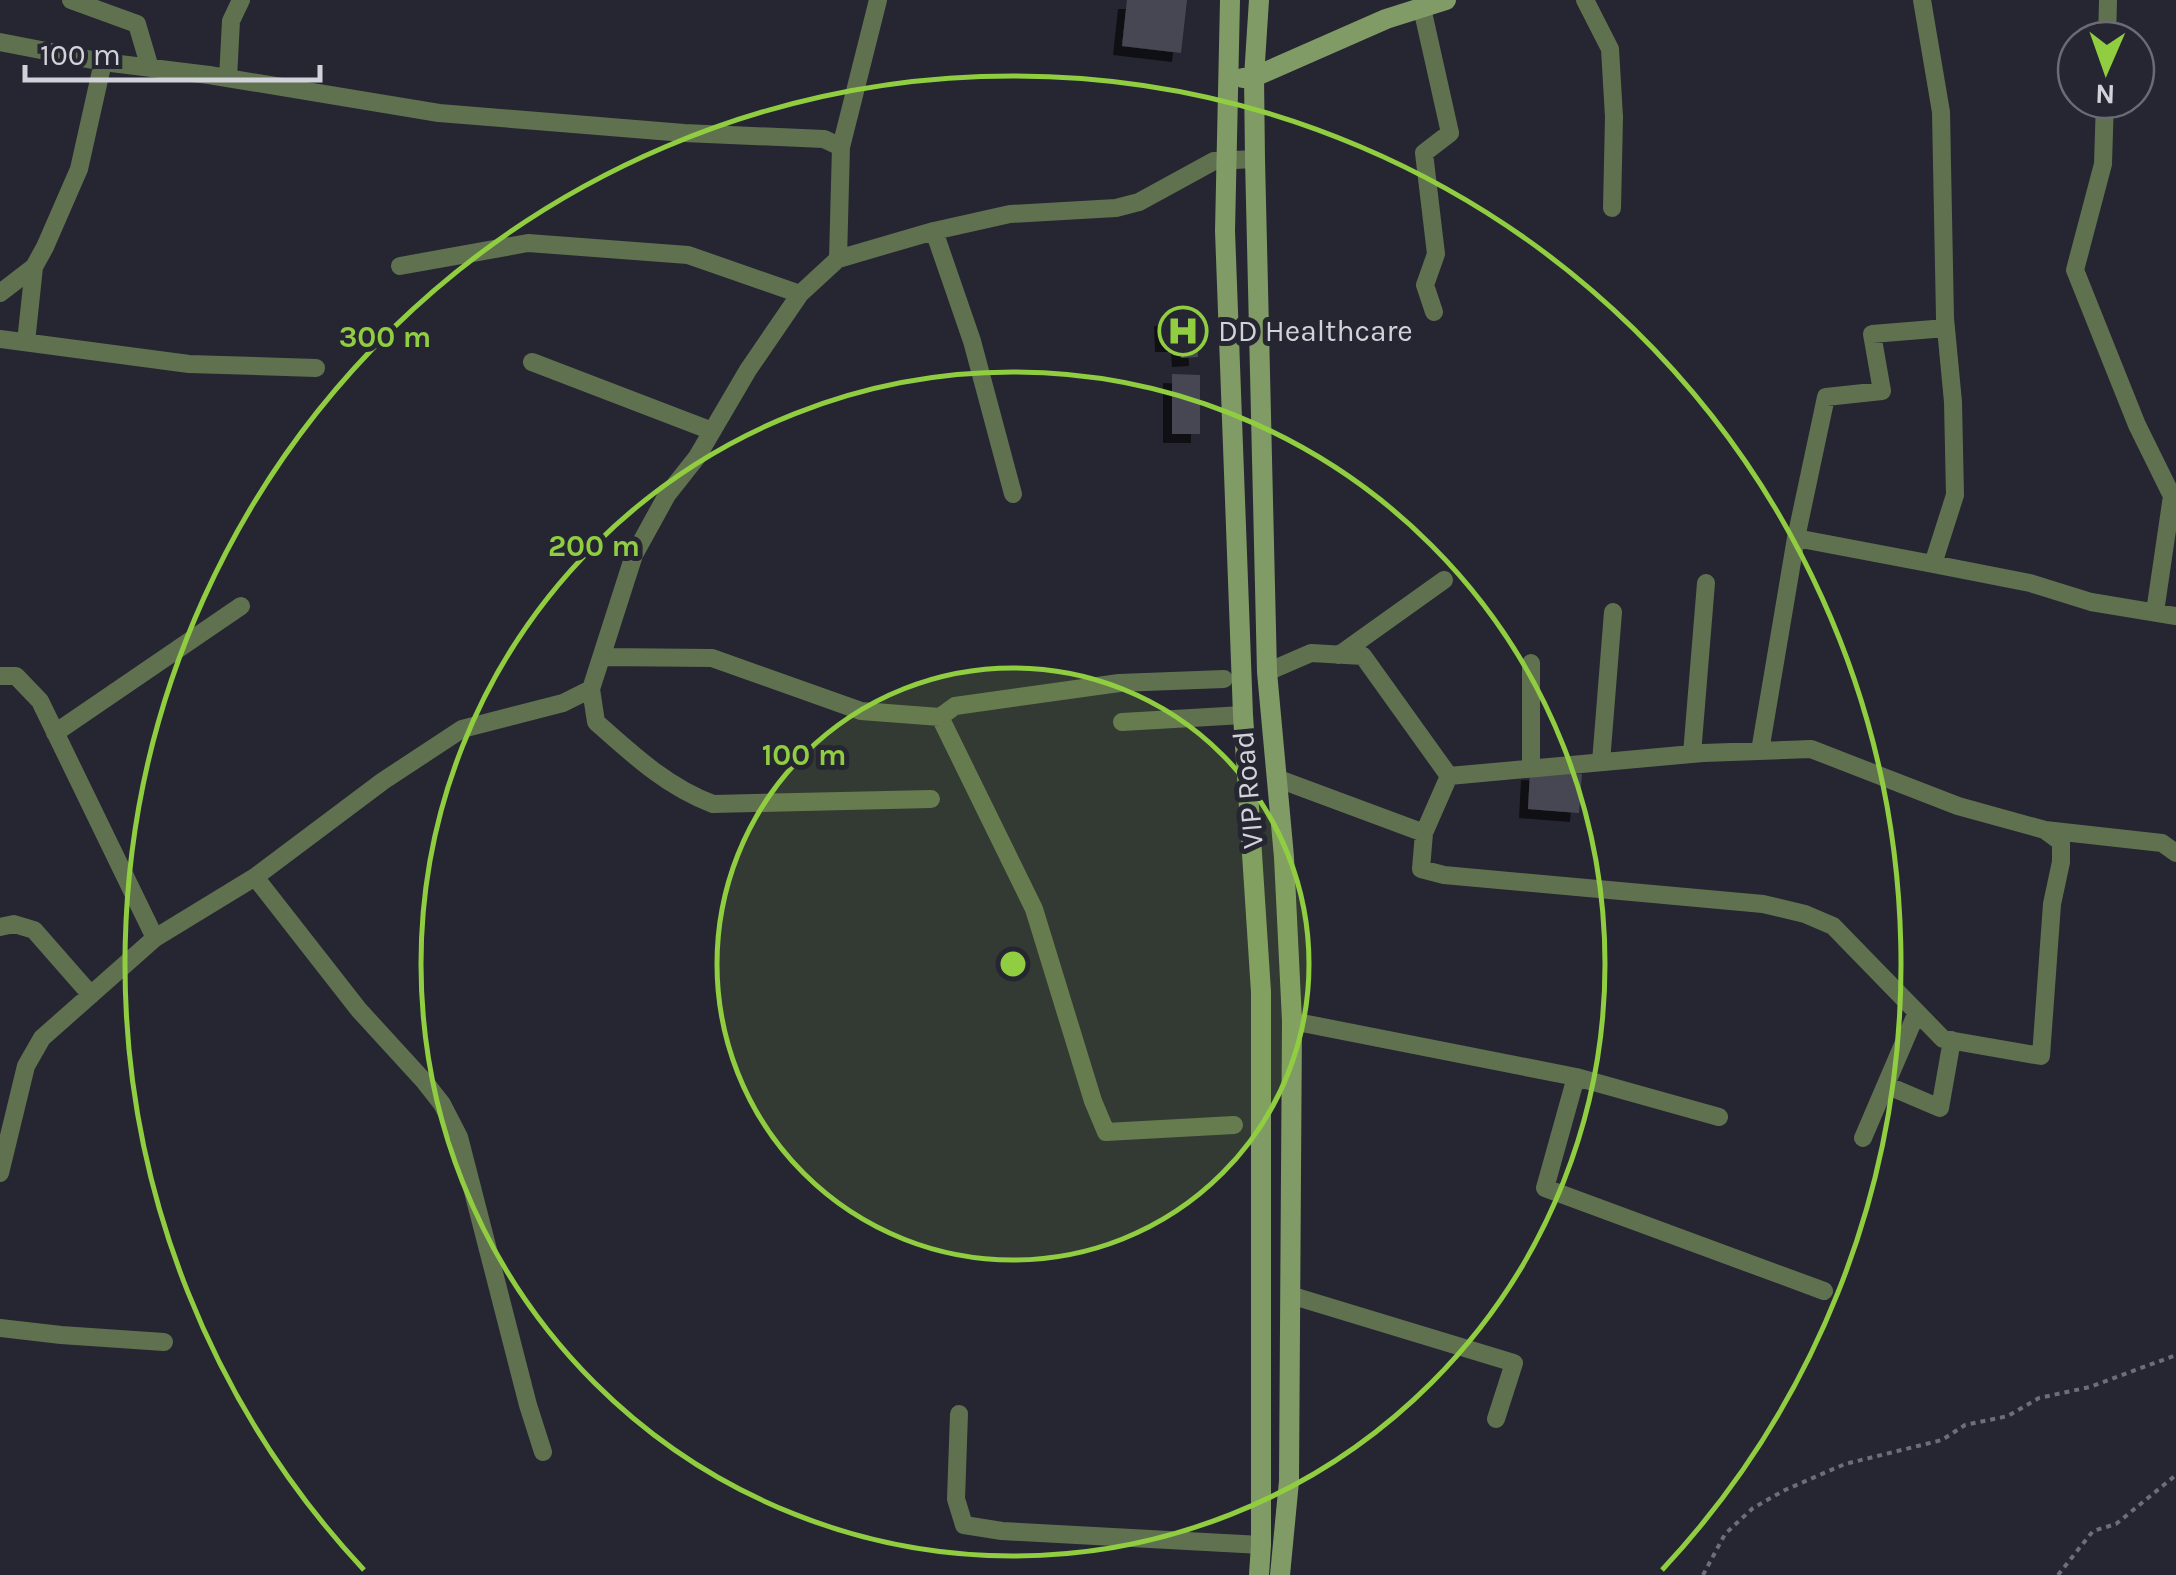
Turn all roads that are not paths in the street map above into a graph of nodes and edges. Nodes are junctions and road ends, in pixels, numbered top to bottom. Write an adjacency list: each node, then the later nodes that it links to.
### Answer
1 (71, 0): 12 (street)
2 (241, 0): 13 (street)
3 (878, 0): 17 (street)
4 (1230, 0): 14 (main road, VIP Road)
5 (1259, 0): 15 (main road, VIP Road)
6 (1446, 0): 9 (main road)
7 (1585, 0): 20 (street)
8 (1922, 0): 28 (street)
9 (1422, 8): 15 (main road); 27 (street)
10 (0, 42): 11 (street)
11 (103, 62): 12 (street); 24 (street)
12 (150, 68): 13 (street)
13 (228, 78): 17 (street)
14 (1229, 78): 15 (main road); 19 (main road, VIP Road)
15 (1254, 78): 18 (main road, VIP Road)
16 (2104, 120): 35 (street)
17 (842, 147): 22 (street)
18 (1255, 159): 19 (street); 47 (main road, VIP Road)
19 (1227, 160): 21 (street); 51 (main road, VIP Road)
20 (1612, 208)
21 (934, 231): 22 (street); 34 (street)
22 (838, 259): 26 (street)
23 (400, 266): 26 (street)
24 (34, 267): 25 (street); 30 (street)
25 (0, 293)
26 (800, 294): 33 (street)
27 (1434, 312)
28 (1946, 328): 36 (street); 37 (street)
29 (0, 339): 30 (street)
30 (26, 342): 32 (street)
31 (532, 362): 33 (street)
32 (316, 368)
33 (712, 431): 45 (street)
34 (1014, 494)
35 (2174, 496): 42 (street)
36 (1796, 538): 37 (street); 55 (street)
37 (1934, 564): 42 (street)
38 (1444, 580): 44 (street)
39 (1706, 582): 56 (street)
40 (241, 606): 54 (street)
41 (1612, 612): 57 (street)
42 (2156, 612): 43 (street)
43 (2176, 616)
44 (1339, 655): 47 (street); 59 (street)
45 (602, 657): 50 (street); 52 (street)
46 (1530, 664): 58 (street)
47 (1266, 672): 60 (main road, VIP Road)
48 (0, 676): 54 (street)
49 (1224, 679): 52 (street)
50 (591, 689): 61 (street); 65 (street)
51 (1243, 715): 53 (street); 85 (main road, VIP Road)
52 (940, 717): 75 (street)
53 (1122, 722)
54 (55, 733): 67 (street)
55 (1760, 751): 56 (street); 62 (street)
56 (1692, 754): 57 (street)
57 (1601, 762): 58 (street)
58 (1531, 768): 59 (street)
59 (1450, 776): 63 (street)
60 (1276, 778): 63 (street); 70 (main road, VIP Road)
61 (931, 798)
62 (2044, 830): 64 (street); 71 (street)
63 (1424, 833): 69 (street)
64 (2176, 853)
65 (255, 877): 67 (street); 84 (street)
66 (0, 927): 68 (street)
67 (155, 938): 68 (street)
68 (91, 994): 77 (street)
69 (1916, 1012): 71 (street); 73 (street)
70 (1292, 1021): 72 (street); 79 (main road, VIP Road)
71 (1952, 1040): 73 (street)
72 (1576, 1077): 74 (street); 78 (street)
73 (1886, 1086): 76 (street)
74 (1719, 1117)
75 (1234, 1125)
76 (1863, 1138)
77 (0, 1173)
78 (1824, 1291)
79 (1290, 1295): 83 (street); 87 (main road, VIP Road)
80 (0, 1328): 81 (street)
81 (164, 1342)
82 (959, 1414): 85 (street)
83 (1496, 1418)
84 (542, 1452)
85 (1261, 1546): 86 (main road, VIP Road)
86 (1259, 1575)
87 (1280, 1575)

